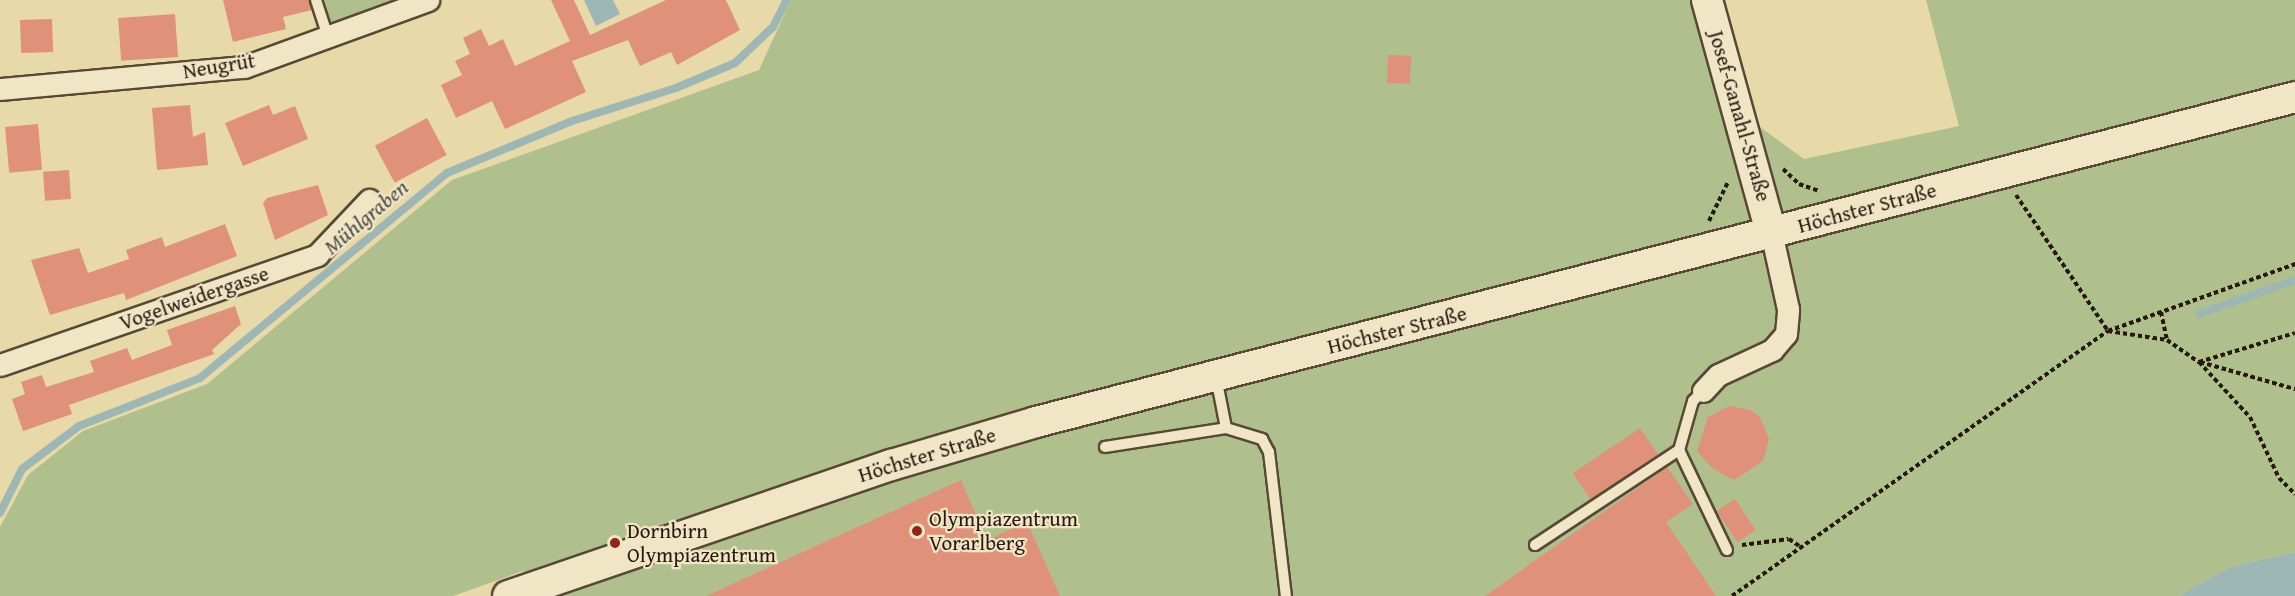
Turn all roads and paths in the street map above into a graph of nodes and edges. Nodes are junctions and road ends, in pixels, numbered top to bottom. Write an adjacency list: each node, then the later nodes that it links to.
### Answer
1 (316, 0): 4 (lane)
2 (428, 0): 4 (street, Neugrüt)
3 (1707, 0): 9 (main road, Josef-Ganahl-Straße)
4 (328, 36): 5 (street, Neugrüt)
5 (0, 89)
6 (2295, 97): 9 (main road, Höchster Straße)
7 (2013, 190): 12 (path)
8 (369, 200): 16 (street, Vogelweidergasse)
9 (1772, 232): 17 (main road, Höchster Straße); 19 (street)
10 (2295, 264): 11 (path)
11 (2161, 312): 12 (path); 14 (path)
12 (2108, 331): 14 (path); 25 (path)
13 (2295, 333): 15 (path)
14 (2167, 340): 15 (path)
15 (2199, 362): 18 (path); 23 (path)
16 (0, 365)
17 (1216, 376): 20 (lane); 27 (main road, Höchster Straße)
18 (2295, 389)
19 (1703, 391): 22 (lane)
20 (1226, 428): 21 (lane); 28 (lane)
21 (1105, 447)
22 (1679, 450): 24 (lane); 26 (lane)
23 (2295, 495)
24 (1535, 545)
25 (1801, 547): 26 (path); 29 (path)
26 (1727, 550)
27 (508, 596)
28 (1286, 596)
29 (1732, 596)

